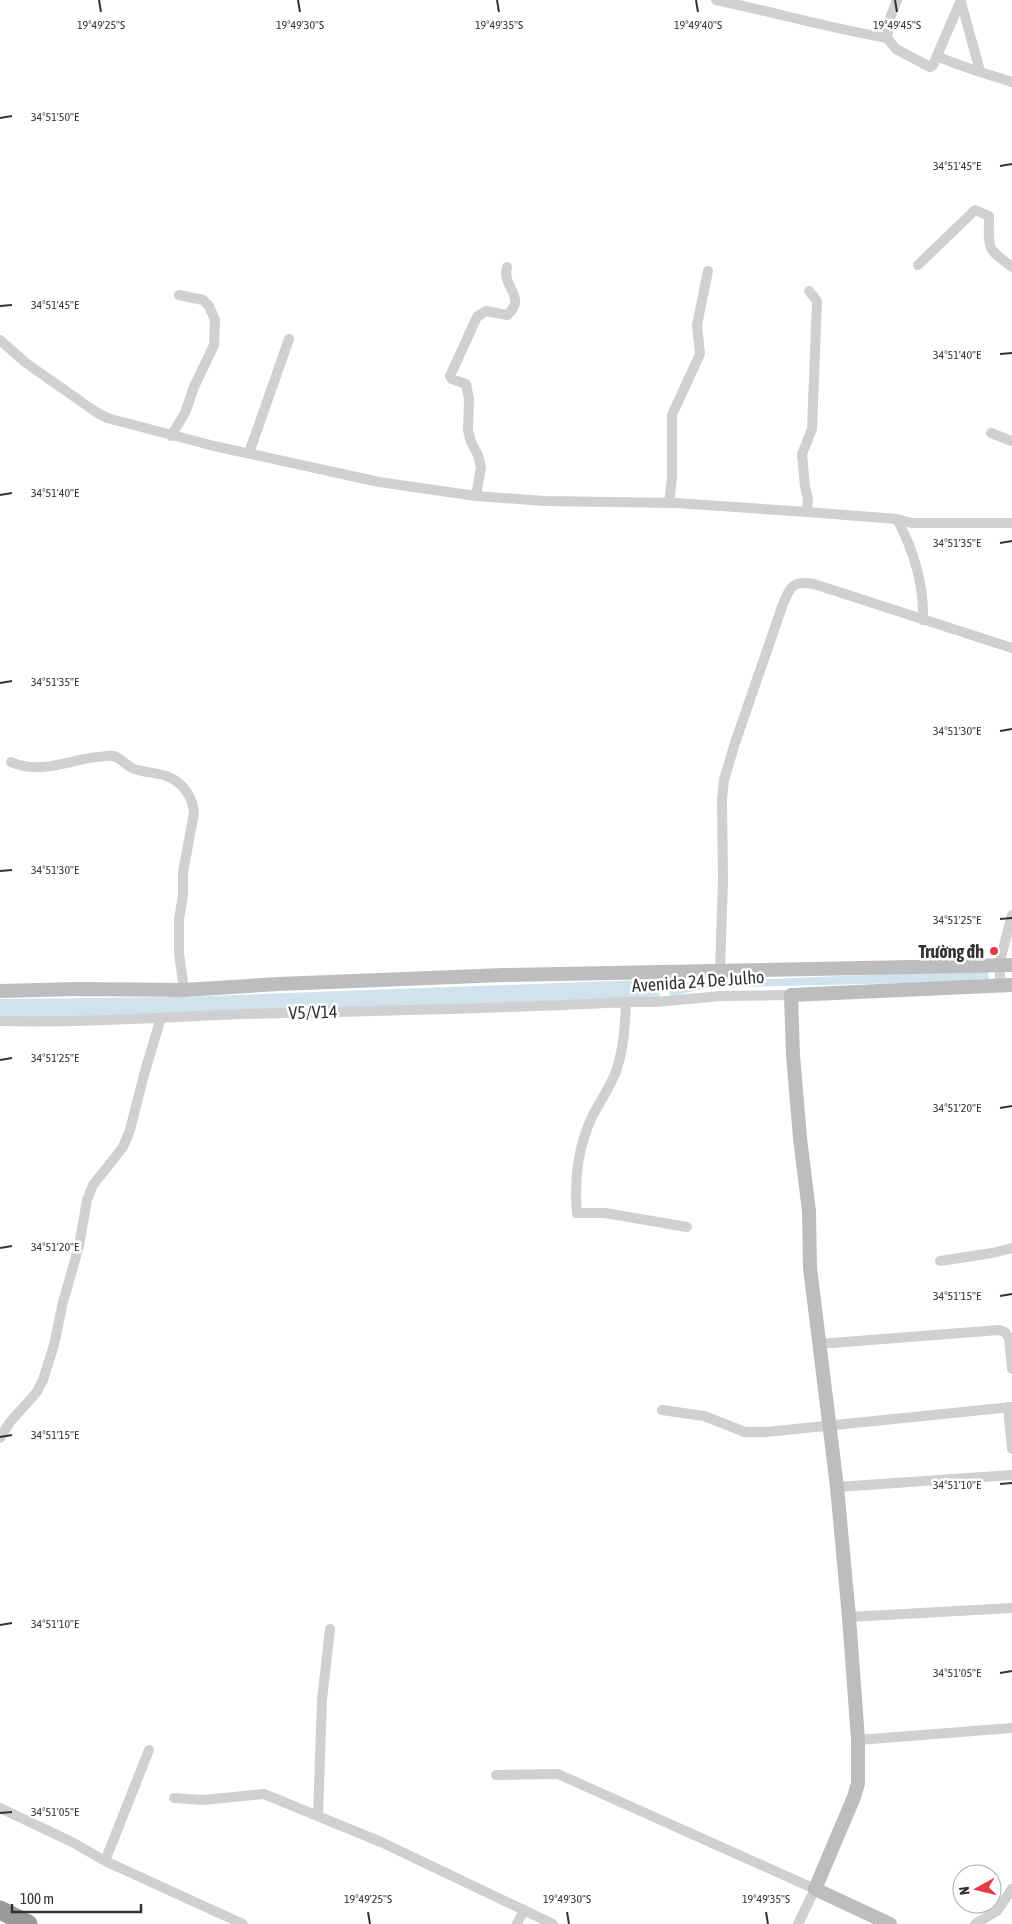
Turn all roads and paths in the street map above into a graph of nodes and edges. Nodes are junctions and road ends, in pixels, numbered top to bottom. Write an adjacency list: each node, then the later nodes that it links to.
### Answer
1 (716, 0): 4 (street)
2 (897, 0): 4 (street)
3 (961, 1): 5 (street); 6 (street)
4 (886, 38): 5 (street)
5 (937, 56): 6 (street)
6 (980, 71): 7 (street)
7 (1012, 82)
8 (918, 265): 10 (street)
9 (507, 267): 20 (street)
10 (1012, 267)
11 (708, 272): 21 (street)
12 (809, 291): 22 (street)
13 (179, 295): 17 (street)
14 (288, 339): 19 (street)
15 (0, 340): 17 (street)
16 (991, 433): 18 (street)
17 (171, 436): 19 (street)
18 (1012, 441)
19 (249, 453): 20 (street)
20 (476, 496): 21 (street)
21 (669, 503): 22 (street)
22 (807, 512): 23 (street)
23 (897, 519): 24 (street); 25 (street)
24 (1012, 522)
25 (923, 620): 26 (street); 30 (street)
26 (1012, 648)
27 (11, 762): 32 (street)
28 (1012, 915): 29 (street)
29 (1006, 965): 30 (street); 31 (street)
30 (720, 971): 32 (street)
31 (1006, 986): 34 (street, Avenida 24 De Julho)
32 (184, 990): 33 (street)
33 (0, 991)
34 (791, 995): 35 (street, Avenida 24 De Julho); 41 (street)
35 (626, 1002): 36 (street, V5/V14); 38 (street, Avenida 24 De Julho)
36 (161, 1018): 37 (street, V5/V14); 46 (street)
37 (0, 1021)
38 (687, 1227)
39 (1012, 1248): 40 (street)
40 (940, 1261)
41 (819, 1344): 42 (street); 45 (street)
42 (1012, 1369)
43 (1010, 1407): 45 (street); 47 (street)
44 (662, 1410): 45 (street)
45 (830, 1425): 49 (street)
46 (0, 1438)
47 (1012, 1449)
48 (1012, 1475): 49 (street)
49 (837, 1487): 51 (street)
50 (1012, 1608): 51 (street)
51 (849, 1618): 54 (street)
52 (330, 1630): 59 (street)
53 (1012, 1728): 54 (street)
54 (858, 1740): 61 (street)
55 (150, 1750): 60 (street)
56 (496, 1775): 61 (street)
57 (174, 1798): 59 (street)
58 (0, 1808): 60 (street)
59 (318, 1816): 64 (street)
60 (105, 1861): 66 (street)
61 (814, 1889): 69 (street); 70 (street)
62 (1012, 1890): 71 (street)
63 (0, 1910): 65 (highway)
64 (524, 1910): 67 (street); 68 (street)
65 (28, 1924)
66 (243, 1924)
67 (517, 1924)
68 (553, 1924)
69 (798, 1924)
70 (890, 1924)
71 (975, 1924)

